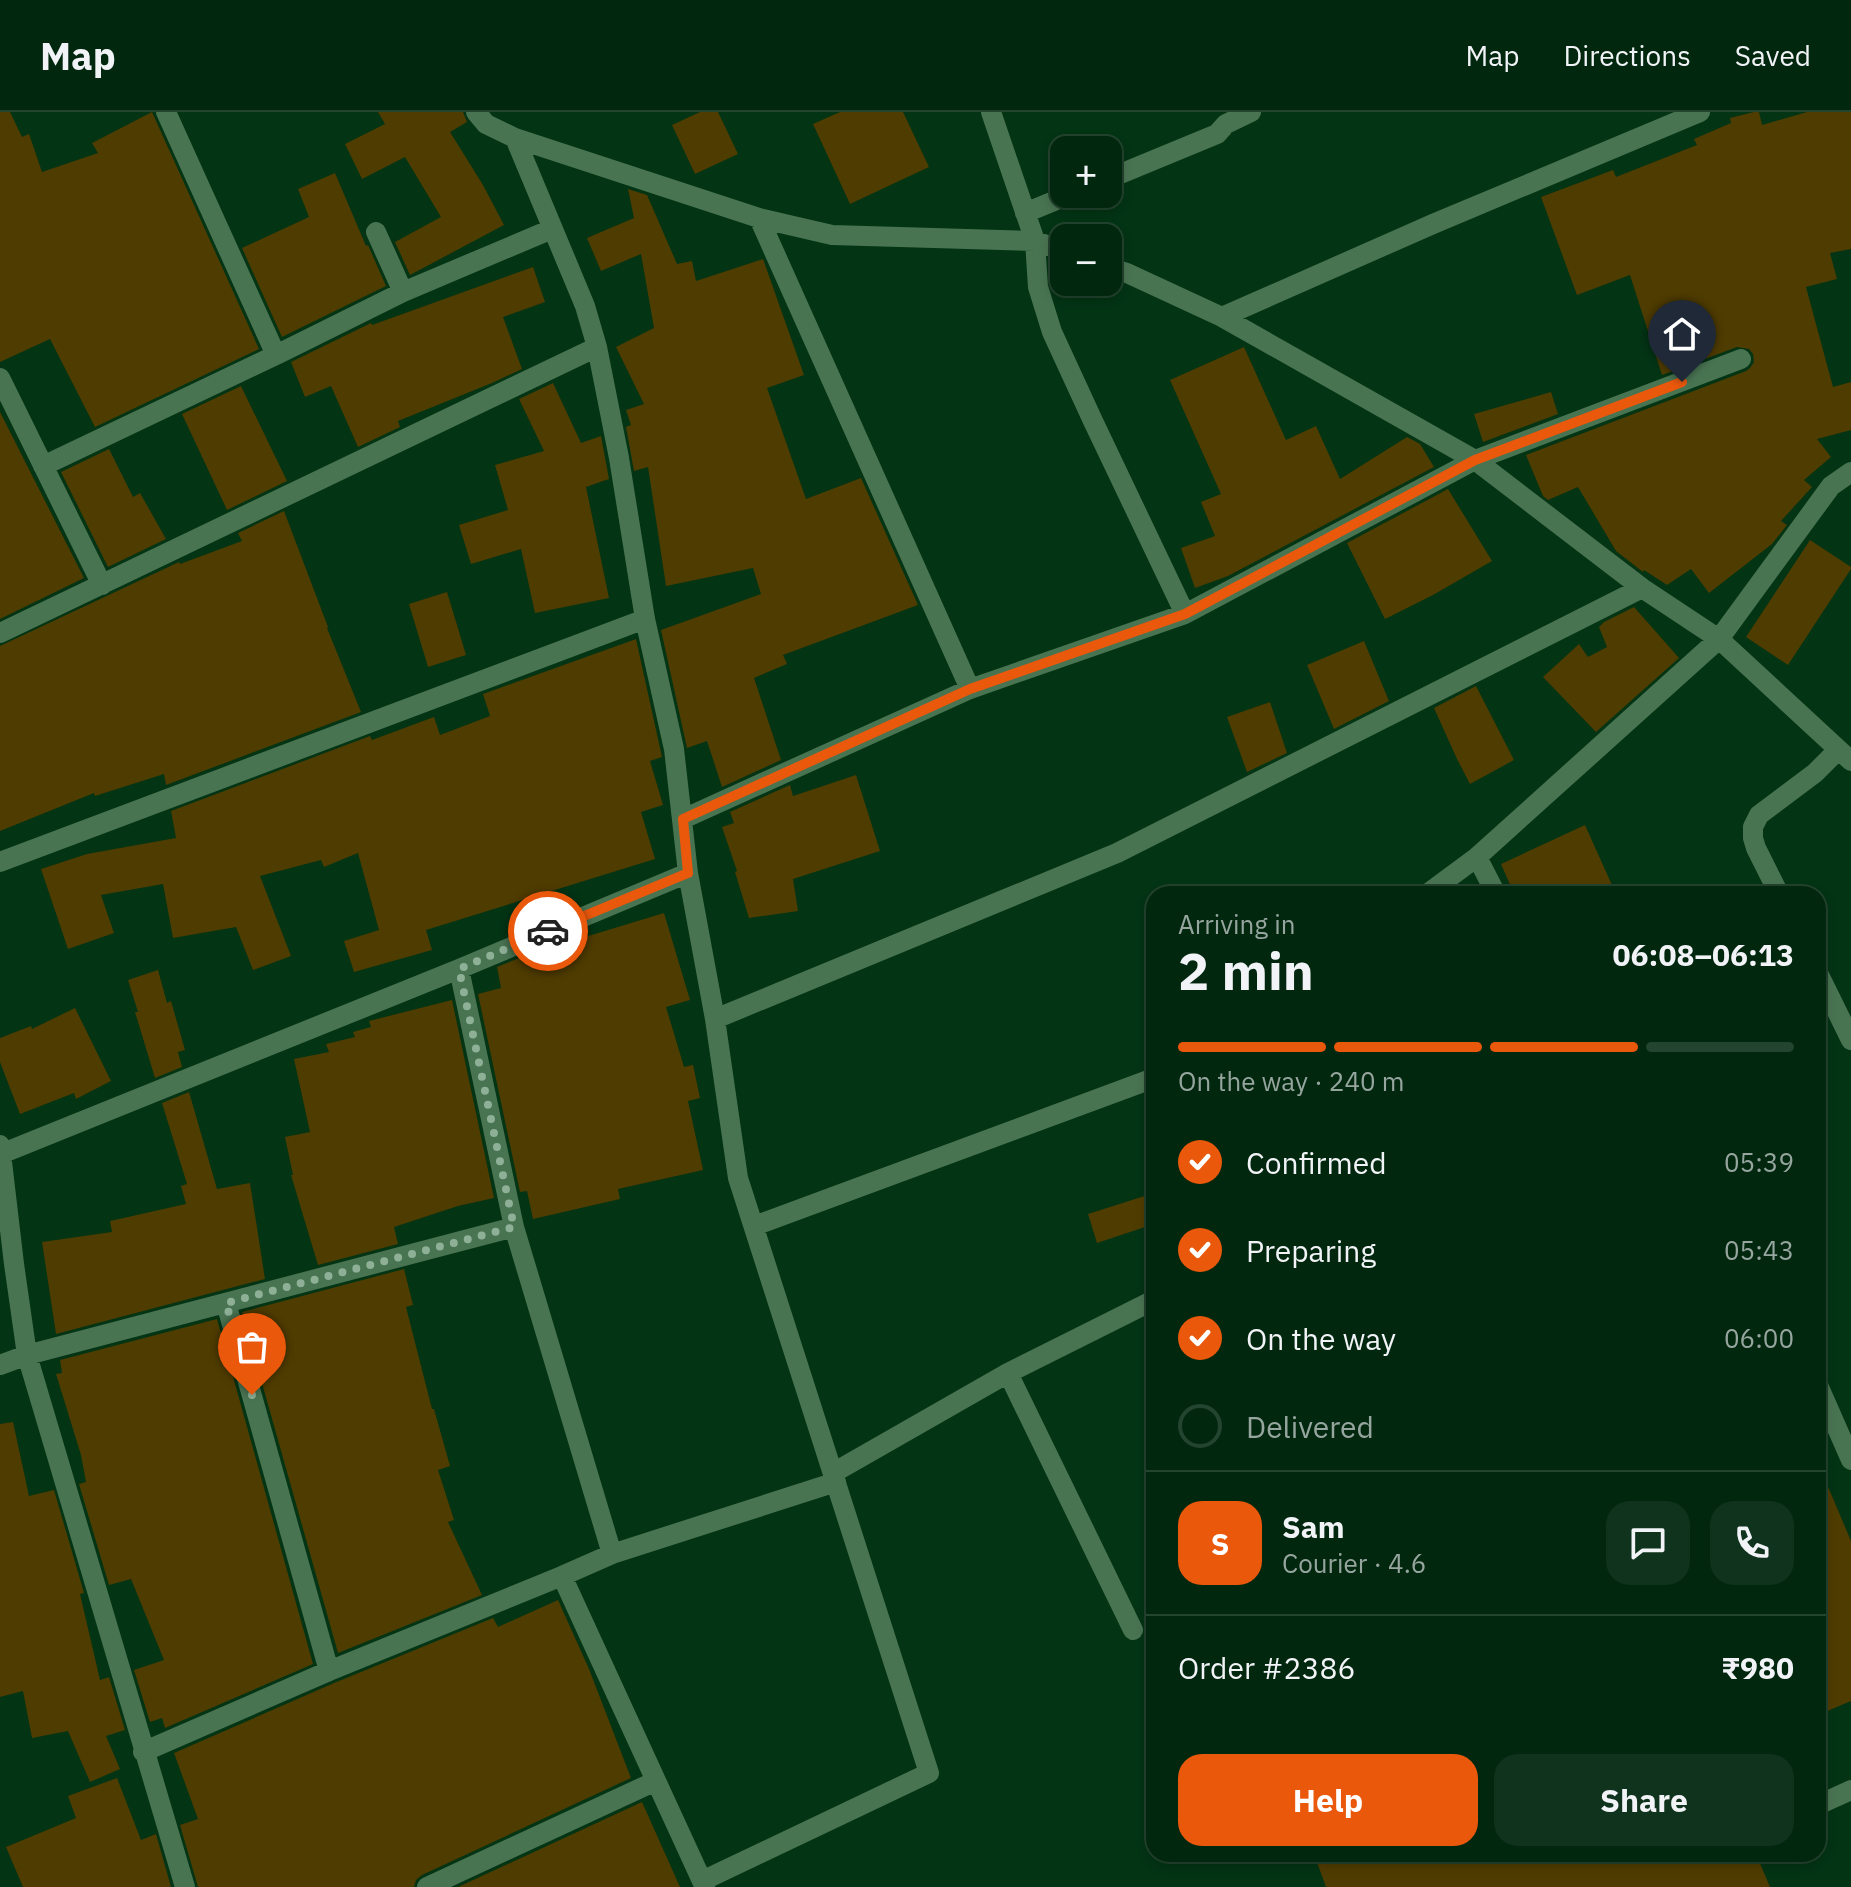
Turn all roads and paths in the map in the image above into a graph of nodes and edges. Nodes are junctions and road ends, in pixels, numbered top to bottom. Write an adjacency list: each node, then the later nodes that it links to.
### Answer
1 (166, 112): 19 (street)
2 (476, 112): 6 (street)
3 (991, 112): 9 (street)
4 (1251, 112): 7 (street)
5 (1700, 112): 17 (street)
6 (515, 138): 10 (street); 11 (street)
7 (1122, 173)
8 (1050, 203): 9 (street)
9 (1025, 213): 13 (street)
10 (759, 218): 13 (street); 31 (street)
11 (552, 229): 16 (street); 18 (street)
12 (376, 232): 16 (street)
13 (1035, 241): 14 (street); 27 (street)
14 (1050, 246)
15 (1122, 271): 17 (street)
16 (403, 292): 19 (street)
17 (1222, 317): 22 (street)
18 (597, 347): 25 (street); 28 (street)
19 (276, 355): 23 (street)
20 (1741, 359): 22 (street)
21 (0, 378): 23 (street)
22 (1475, 460): 26 (street); 27 (street)
23 (43, 466): 25 (street)
24 (1851, 472): 30 (street)
25 (102, 585): 29 (street)
26 (1642, 588): 30 (street); 42 (street)
27 (1185, 614): 31 (street)
28 (645, 619): 33 (street); 35 (street)
29 (0, 633)
30 (1719, 639): 32 (street); 34 (street)
31 (970, 689): 33 (street)
32 (1845, 755): 39 (street)
33 (683, 819): 36 (street)
34 (1477, 857): 37 (street); 38 (street)
35 (0, 862)
36 (688, 873): 40 (street); 42 (street)
37 (1438, 886)
38 (1492, 886)
39 (1775, 886)
40 (459, 969): 46 (street); 48 (street)
41 (1826, 989): 43 (street)
42 (715, 1019): 47 (street)
43 (1851, 1040)
44 (1146, 1081): 47 (street)
45 (0, 1145): 46 (street)
46 (1, 1154): 51 (street)
47 (754, 1226): 56 (street)
48 (514, 1227): 49 (street); 57 (street)
49 (226, 1303): 51 (street); 60 (street)
50 (1146, 1304): 53 (street)
51 (27, 1355): 52 (street); 61 (street)
52 (0, 1365)
53 (1008, 1373): 56 (street); 59 (street)
54 (1826, 1403): 55 (street)
55 (1851, 1460)
56 (834, 1478): 57 (street); 65 (street)
57 (612, 1554): 58 (street)
58 (562, 1576): 60 (street); 62 (street)
59 (1133, 1630)
60 (329, 1671): 61 (street)
61 (143, 1752): 66 (street)
62 (656, 1781): 65 (street); 67 (street)
63 (1851, 1790): 64 (street)
64 (1826, 1801)
65 (704, 1884)
66 (185, 1887)
67 (427, 1887)

